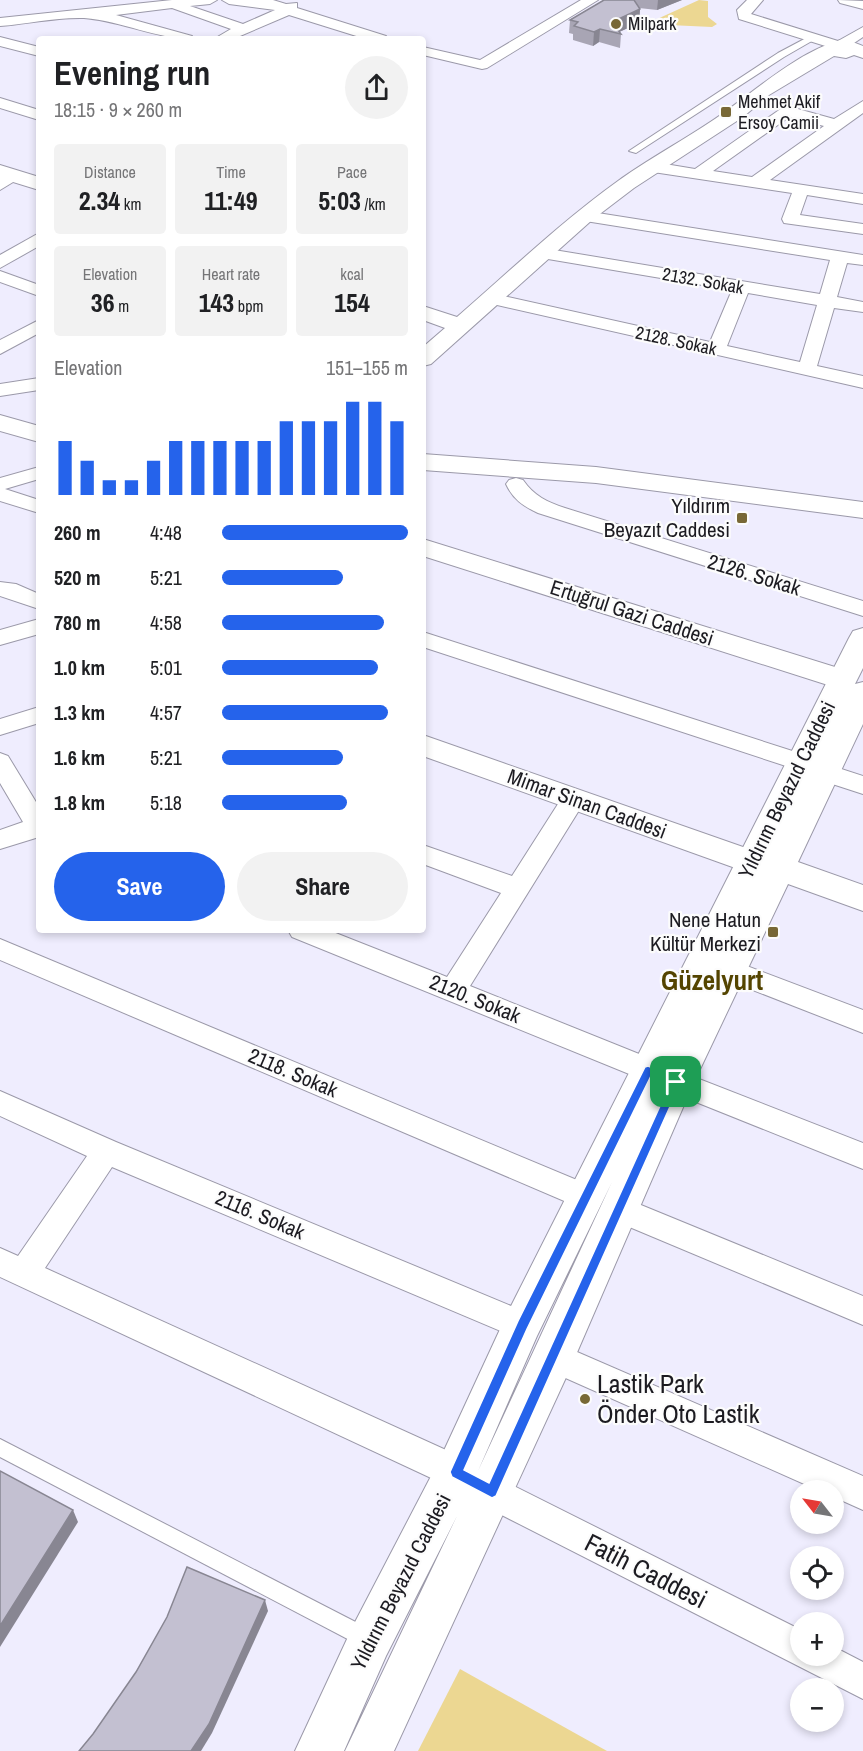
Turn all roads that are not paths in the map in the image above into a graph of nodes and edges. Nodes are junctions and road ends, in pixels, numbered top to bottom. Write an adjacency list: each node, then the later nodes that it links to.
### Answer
1 (210, 0): 7 (street)
2 (229, 0): 9 (street)
3 (300, 0): 9 (street)
4 (591, 0): 20 (street)
5 (756, 0): 16 (street)
6 (845, 0): 8 (street)
7 (172, 5): 10 (street); 12 (street)
8 (863, 5)
9 (288, 10): 12 (street); 15 (street)
10 (83, 14): 11 (street); 13 (street)
11 (0, 22)
12 (244, 29): 14 (street)
13 (177, 36)
14 (228, 36)
15 (371, 36)
16 (813, 38): 18 (street); 25 (lane)
17 (0, 41): 19 (street)
18 (851, 47): 26 (street)
19 (36, 51)
20 (426, 52)
21 (0, 103): 23 (street)
22 (863, 106): 24 (street)
23 (36, 114)
24 (836, 125): 27 (street); 30 (street)
25 (633, 151)
26 (653, 167): 27 (street); 33 (street)
27 (698, 174): 30 (street)
28 (5, 177): 29 (street)
29 (36, 183)
30 (755, 183): 31 (street)
31 (801, 190): 32 (street); 34 (street)
32 (863, 199)
33 (585, 216): 36 (street); 37 (street)
34 (863, 229)
35 (36, 240): 39 (street)
36 (542, 253): 41 (street, 2132. Sokak); 43 (street)
37 (840, 256): 38 (street); 44 (street)
38 (863, 260)
39 (0, 263)
40 (0, 276): 42 (street)
41 (742, 287): 44 (street, 2132. Sokak); 52 (street)
42 (36, 290)
43 (490, 298): 47 (street); 52 (street, 2128. Sokak)
44 (829, 302): 45 (street, 2132. Sokak); 54 (street)
45 (863, 307)
46 (426, 314): 47 (street)
47 (460, 325): 53 (street)
48 (36, 327): 50 (street)
49 (0, 330): 50 (street)
50 (19, 337): 51 (street)
51 (0, 348)
52 (716, 349): 54 (street, 2128. Sokak)
53 (426, 354)
54 (807, 369): 55 (street, 2128. Sokak)
55 (863, 382)
56 (36, 384): 57 (street)
57 (0, 390)
58 (0, 423): 59 (main road)
59 (36, 433)
60 (426, 462): 67 (main road)
61 (36, 474): 63 (street)
62 (426, 477): 64 (main road)
63 (0, 484)
64 (516, 484): 68 (main road); 72 (street, 2126. Sokak)
65 (0, 494): 66 (street)
66 (36, 506)
67 (863, 510)
68 (863, 524)
69 (426, 548): 77 (street, Ertuğrul Gazi Caddesi)
70 (0, 589): 71 (street)
71 (36, 601)
72 (863, 609)
73 (36, 627): 74 (street)
74 (0, 638)
75 (863, 638): 77 (main road, Yıldırım Beyazıd Caddesi)
76 (426, 640): 82 (street)
77 (856, 686): 82 (main road, Yıldırım Beyazıd Caddesi)
78 (36, 716): 79 (street)
79 (0, 727)
80 (426, 745): 84 (street, Mimar Sinan Caddesi)
81 (0, 762): 85 (street)
82 (813, 768): 83 (street); 89 (main road, Yıldırım Beyazıd Caddesi)
83 (863, 785)
84 (574, 799): 89 (street, Mimar Sinan Caddesi); 90 (street)
85 (36, 824)
86 (36, 828): 87 (street)
87 (0, 840)
88 (426, 855): 90 (street)
89 (765, 865): 91 (main road, Mimar Sinan Caddesi); 94 (main road, Yıldırım Beyazıd Caddesi); 97 (main road, Yıldırım Beyazıd Caddesi)
90 (518, 889): 95 (street)
91 (863, 898)
92 (309, 933): 95 (street, 2120. Sokak)
93 (0, 949): 101 (street, 2118. Sokak)
94 (731, 971): 96 (street); 97 (main road, Yıldırım Beyazıd Caddesi)
95 (453, 990): 97 (street, 2120. Sokak)
96 (863, 1022)
97 (662, 1076): 100 (street, 2120. Sokak); 101 (main road, Yıldırım Beyazıd Caddesi)
98 (0, 1103): 99 (street, 2116. Sokak)
99 (105, 1151): 102 (street); 104 (street, 2116. Sokak)
100 (863, 1156)
101 (602, 1203): 103 (street, 2118. Sokak); 104 (main road, Yıldırım Beyazıd Caddesi); 105 (main road, Yıldırım Beyazıd Caddesi)
102 (12, 1268): 107 (street, Fatih Caddesi)
103 (863, 1311)
104 (522, 1325): 107 (main road, Yıldırım Beyazıd Caddesi)
105 (554, 1357): 107 (main road, Yıldırım Beyazıd Caddesi); 108 (street)
106 (0, 1448): 109 (lane)
107 (474, 1482): 109 (main road, Yıldırım Beyazıd Caddesi); 110 (street, Fatih Caddesi); 114 (main road, Yıldırım Beyazıd Caddesi)
108 (863, 1493)
109 (370, 1640): 113 (main road, Yıldırım Beyazıd Caddesi)
110 (790, 1643)
111 (834, 1666): 112 (street)
112 (863, 1681)
113 (319, 1751)
114 (369, 1751)

